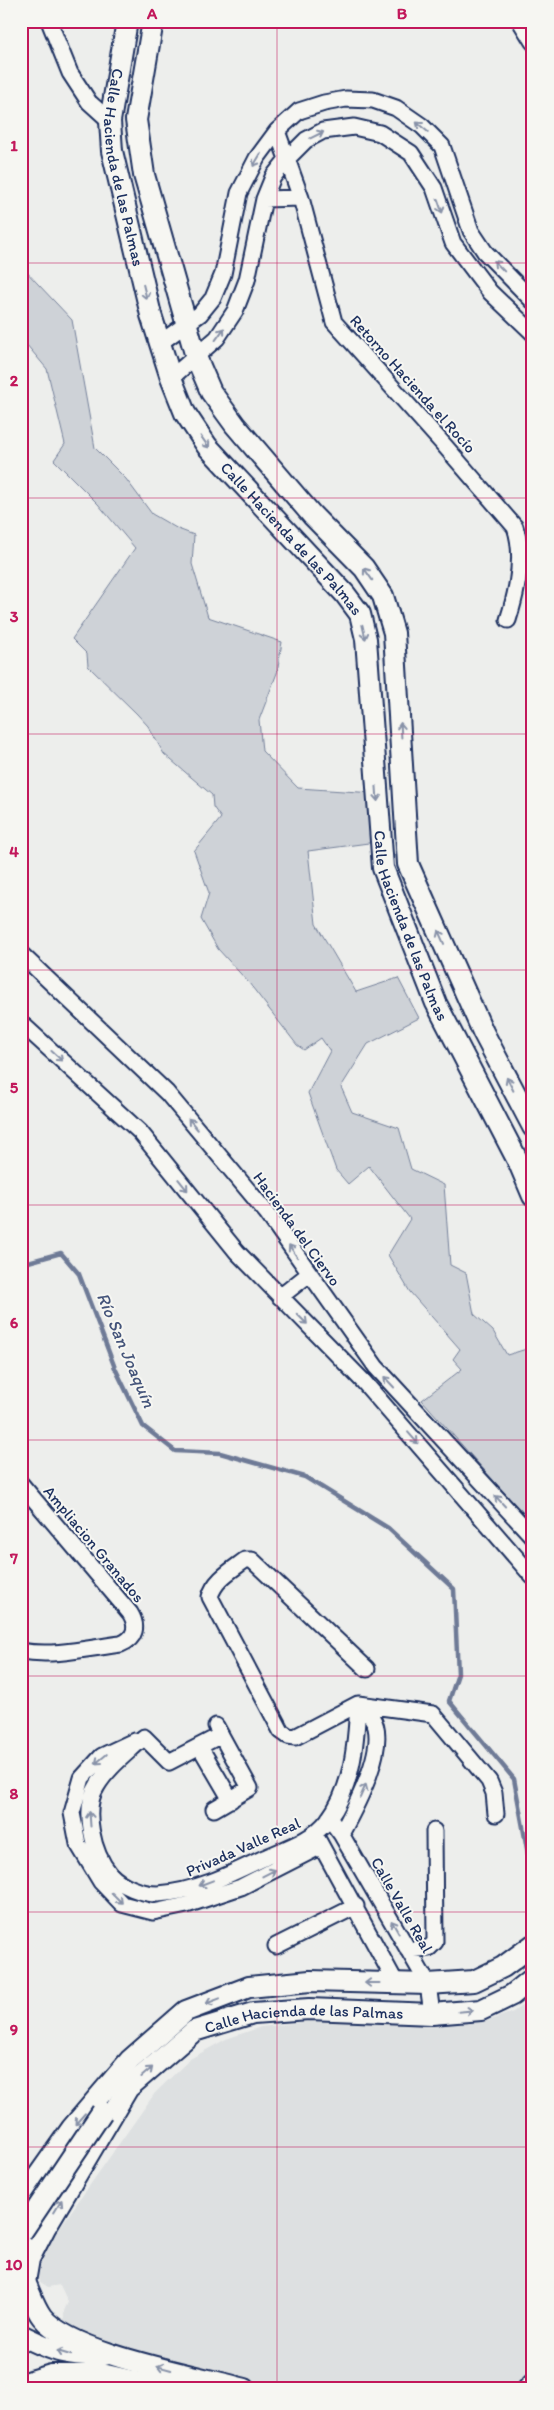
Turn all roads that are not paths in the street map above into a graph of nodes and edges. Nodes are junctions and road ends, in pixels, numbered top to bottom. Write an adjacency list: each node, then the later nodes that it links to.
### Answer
1 (49, 21): 6 (street)
2 (128, 21): 6 (main road, Calle Hacienda de las Palmas)
3 (153, 21): 16 (main road, Calle Hacienda de las Palmas)
4 (520, 21): 5 (street)
5 (533, 42)
6 (110, 121): 18 (main road, Calle Hacienda de las Palmas, one-way to 18)
7 (277, 131): 8 (street, Retorno Hacienda el Rocío); 11 (street, one-way to 11); 15 (street, one-way to 7)
8 (288, 158): 9 (street, Retorno Hacienda el Rocío); 10 (street); 17 (street, one-way to 17)
9 (301, 198): 10 (street); 21 (street, Retorno Hacienda el Rocío)
10 (264, 199): 12 (street)
11 (227, 256): 12 (street); 13 (street)
12 (251, 259): 14 (street)
13 (223, 274): 14 (street); 16 (street)
14 (247, 280): 19 (street, one-way to 14)
15 (533, 301)
16 (187, 325): 18 (street); 19 (main road, Calle Hacienda de las Palmas)
17 (533, 333)
18 (160, 343): 20 (main road, Calle Hacienda de las Palmas)
19 (196, 357): 20 (street); 24 (main road, Calle Hacienda de las Palmas, one-way to 19)
20 (171, 378): 25 (main road, Calle Hacienda de las Palmas, one-way to 25)
21 (508, 620)
22 (21, 954): 26 (street, Hacienda del Ciervo, one-way to 22)
23 (21, 1023): 27 (street, one-way to 27)
24 (533, 1128)
25 (533, 1196)
26 (309, 1274): 27 (street); 29 (street, Hacienda del Ciervo, one-way to 26)
27 (280, 1297): 30 (street, one-way to 30)
28 (21, 1484): 31 (street, Ampliacion Granados)
29 (533, 1537)
30 (533, 1577)
31 (21, 1651)
32 (368, 1669): 33 (street)
33 (358, 1704): 37 (street); 38 (street, Privada Valle Real); 40 (street, one-way to 33)
34 (200, 1747): 35 (street); 35 (street); 41 (street, Privada Valle Real)
35 (230, 1800): 36 (street)
36 (214, 1809)
37 (496, 1814)
38 (329, 1818): 40 (street, Calle Valle Real); 41 (street, Privada Valle Real)
39 (434, 1831): 45 (street)
40 (341, 1834): 45 (street, Calle Valle Real, one-way to 40)
41 (318, 1840): 42 (street)
42 (356, 1906): 44 (street); 47 (street)
43 (533, 1945): 48 (main road, Calle Hacienda de las Palmas)
44 (276, 1946)
45 (408, 1950): 48 (street, Calle Valle Real)
46 (533, 1978): 49 (main road, Calle Hacienda de las Palmas, one-way to 46)
47 (396, 1983): 48 (main road, Calle Hacienda de las Palmas); 51 (main road, Calle Hacienda de las Palmas, one-way to 51)
48 (428, 1984): 49 (street, Calle Valle Real)
49 (432, 2014): 50 (main road, Calle Hacienda de las Palmas, one-way to 49)
50 (128, 2088): 53 (main road, Calle Hacienda de las Palmas, one-way to 50); 54 (main road, bridge)
51 (21, 2200)
52 (21, 2214): 53 (main road)
53 (45, 2228): 55 (main road, Calle Hacienda de las Palmas)
54 (21, 2233)
55 (23, 2281): 57 (main road)
56 (21, 2336): 57 (main road, one-way to 56)
57 (109, 2355): 62 (main road, one-way to 57)
58 (533, 2384): 63 (main road)
59 (21, 2386): 60 (main road); 61 (main road)
60 (76, 2389)
61 (167, 2389)
62 (245, 2389)
63 (528, 2389)

